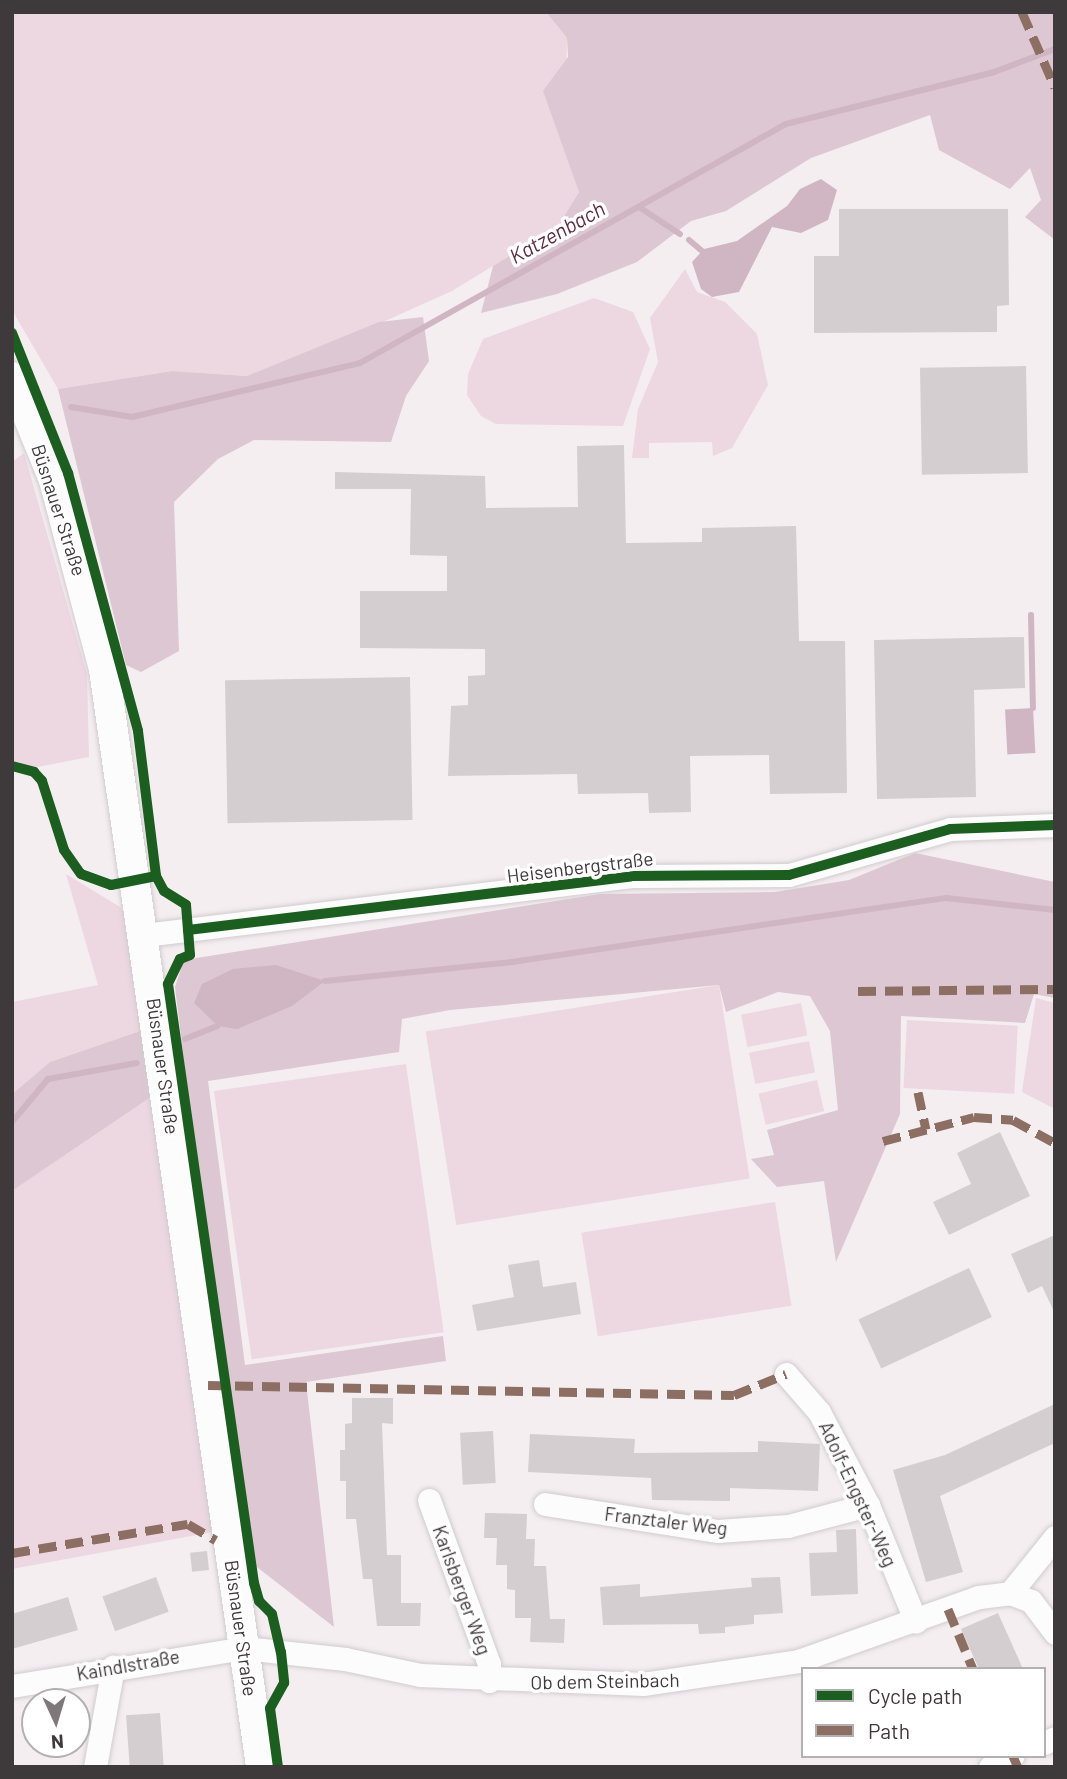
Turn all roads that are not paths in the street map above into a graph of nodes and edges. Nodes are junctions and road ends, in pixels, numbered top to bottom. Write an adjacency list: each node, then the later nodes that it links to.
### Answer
1 (12, 377): 3 (street, Büsnauer Straße)
2 (1055, 825): 3 (street, Heisenbergstraße)
3 (144, 935): 12 (street, Büsnauer Straße)
4 (786, 1374): 7 (street, Adolf-Engster-Weg)
5 (429, 1500): 14 (street, Karlsberger Weg)
6 (545, 1503): 7 (street, Franztaler Weg)
7 (868, 1505): 10 (street, Adolf-Engster-Weg)
8 (1055, 1537): 9 (street)
9 (1010, 1593): 10 (street, Ob dem Steinbach); 11 (street)
10 (916, 1622): 14 (street, Ob dem Steinbach)
11 (1055, 1633)
12 (244, 1648): 13 (street, Kaindlstraße); 14 (street, Ob dem Steinbach); 18 (street, Büsnauer Straße)
13 (113, 1667): 15 (street, Kaindlstraße); 17 (street)
14 (489, 1681)
15 (12, 1686)
16 (1009, 1758): 19 (street)
17 (95, 1767)
18 (261, 1767)
19 (990, 1767)

